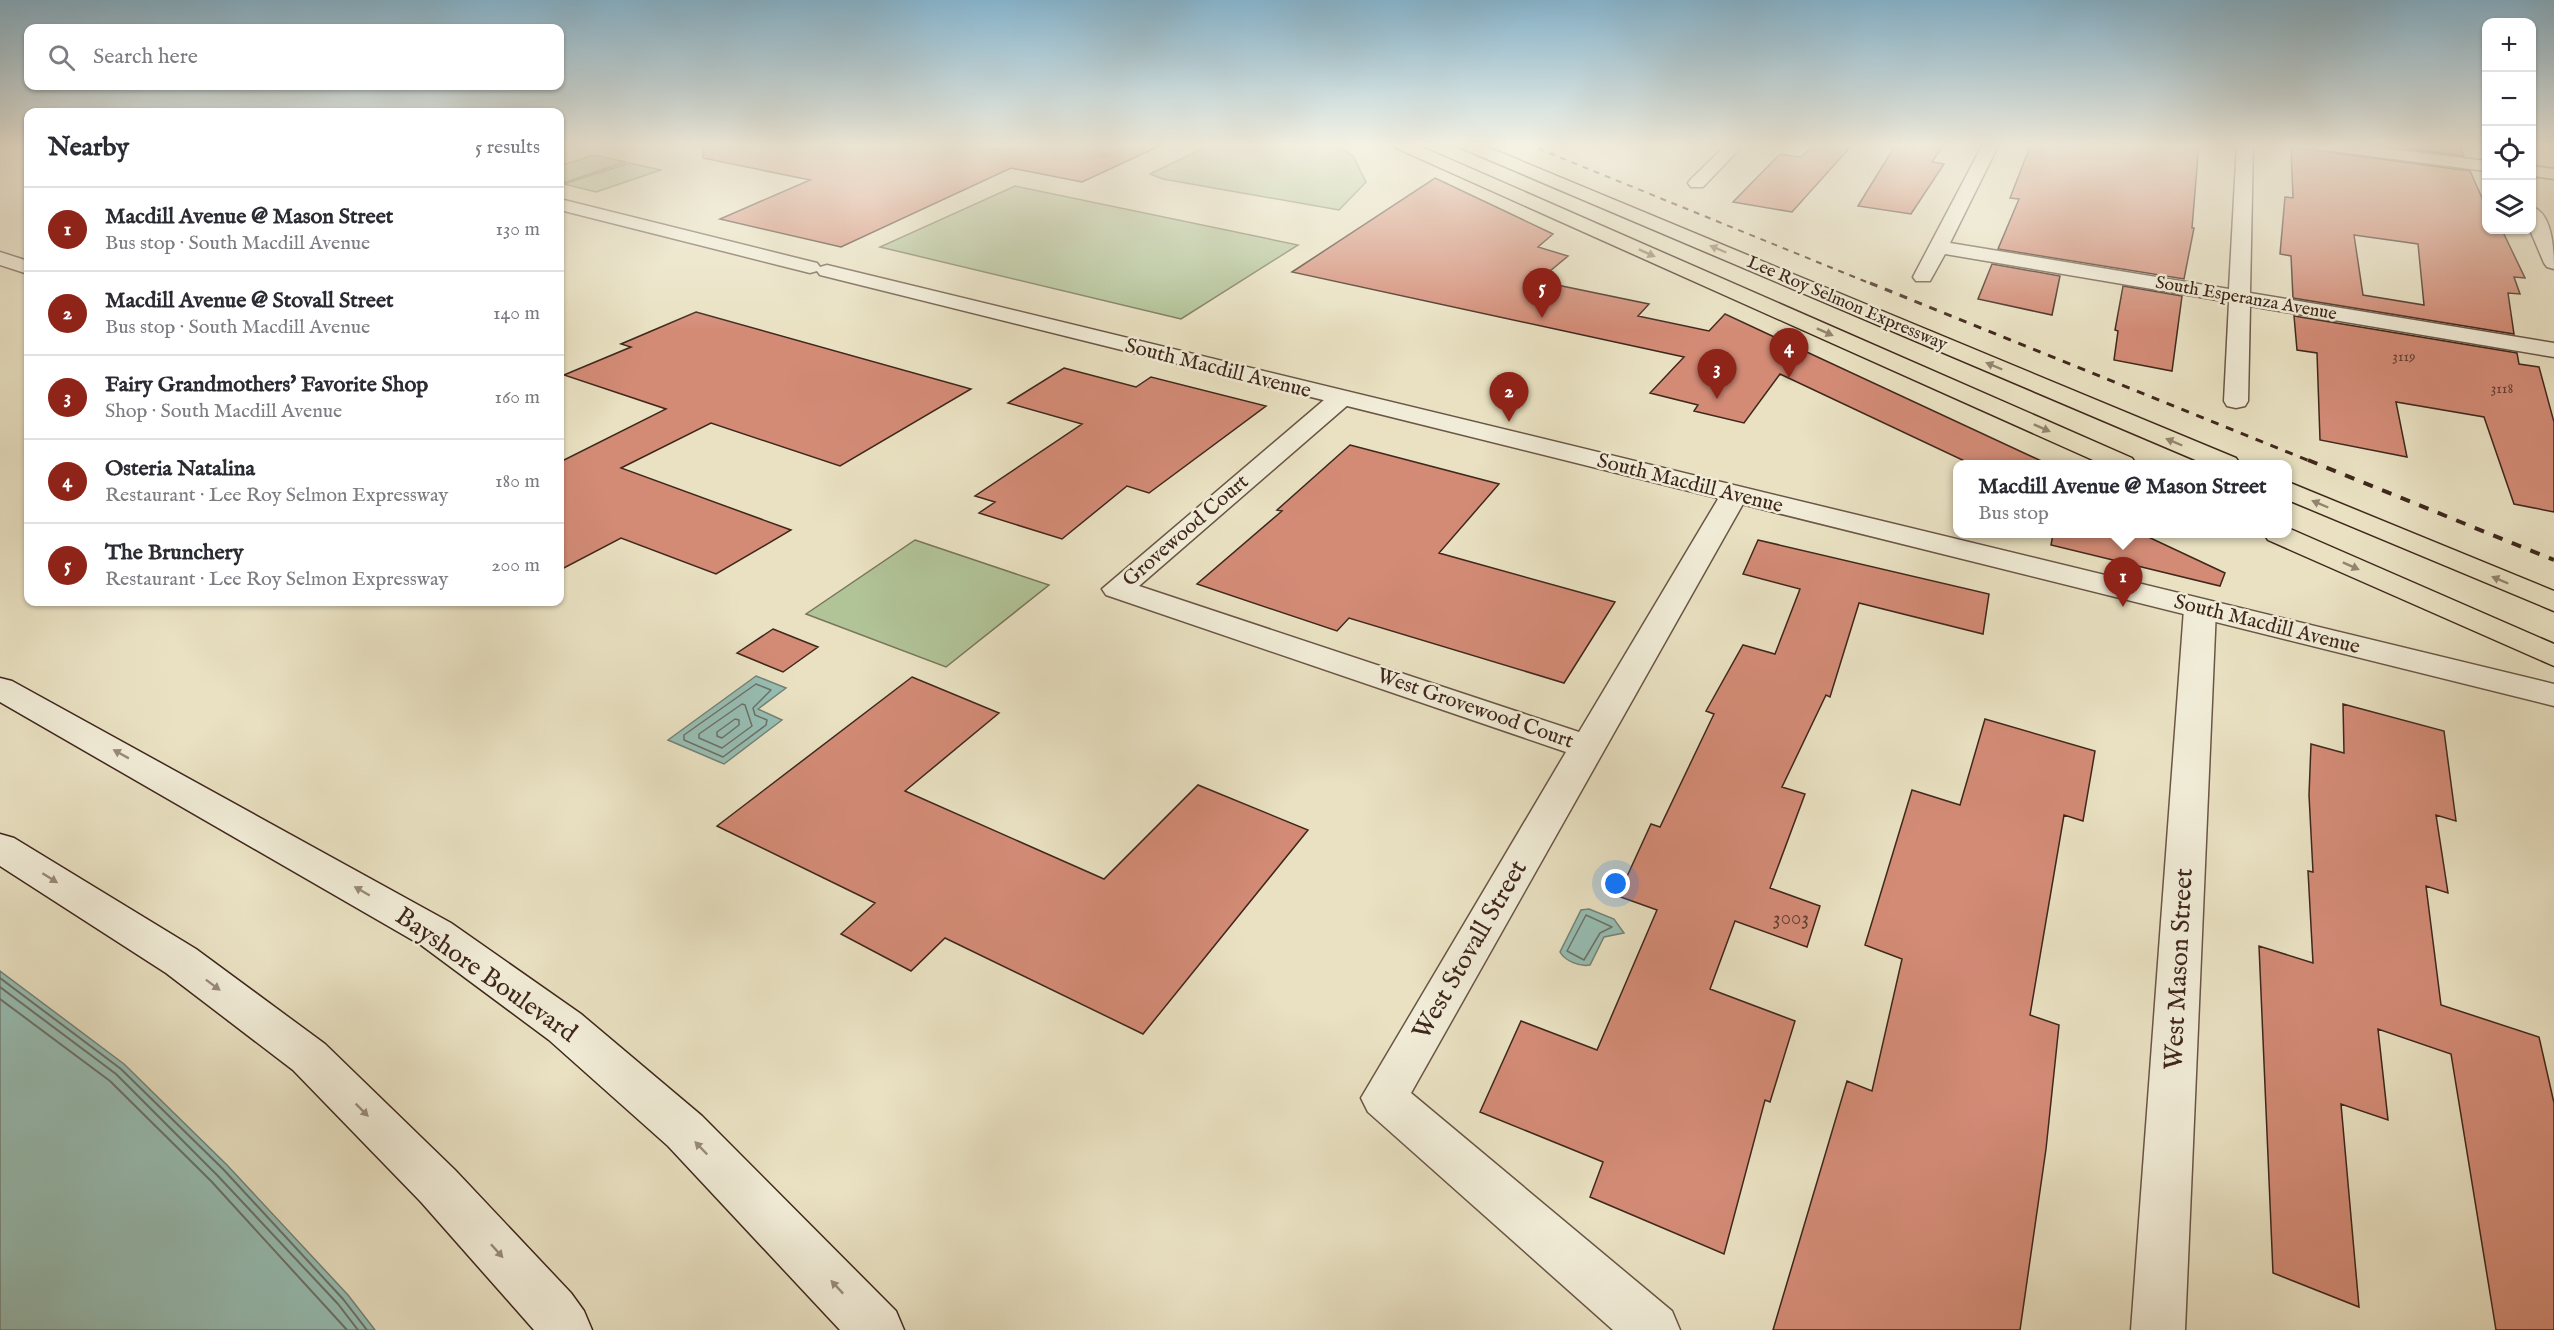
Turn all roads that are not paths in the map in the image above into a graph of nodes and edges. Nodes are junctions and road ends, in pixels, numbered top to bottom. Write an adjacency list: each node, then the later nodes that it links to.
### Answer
1 (564, 206): 16 (street, South Macdill Avenue)
2 (1541, 206): 18 (highway, Lee Roy Selmon Expressway, one-way to 18)
3 (1614, 206): 19 (highway, Lee Roy Selmon Expressway, one-way to 3)
4 (1960, 206): 7 (street)
5 (2243, 206): 14 (street)
6 (2536, 222): 9 (street)
7 (1939, 247): 12 (street); 14 (street, South Esperanza Avenue)
8 (0, 258): 10 (street)
9 (2554, 263)
10 (24, 268)
11 (24, 271): 13 (street)
12 (1923, 277)
13 (0, 280)
14 (2240, 298): 15 (street, South Esperanza Avenue); 17 (street)
15 (2554, 351)
16 (1340, 399): 21 (street, South Macdill Avenue); 26 (street, Grovewood Court)
17 (2236, 401)
18 (2112, 460)
19 (2216, 460)
20 (2292, 492): 23 (highway, one-way to 20)
21 (1734, 495): 24 (street, South Macdill Avenue); 29 (street, West Stovall Street)
22 (2287, 538): 25 (highway, one-way to 25)
23 (2554, 602)
24 (2200, 609): 28 (street, South Macdill Avenue); 34 (street, West Mason Street)
25 (2554, 656)
26 (1362, 671): 29 (street, West Grovewood Court)
27 (0, 688): 32 (street, Bayshore Boulevard, one-way to 27)
28 (2554, 695)
29 (1588, 747): 33 (street, West Stovall Street)
30 (0, 848): 31 (street, one-way to 31)
31 (566, 1330)
32 (877, 1330)
33 (1653, 1330)
34 (2158, 1330)

